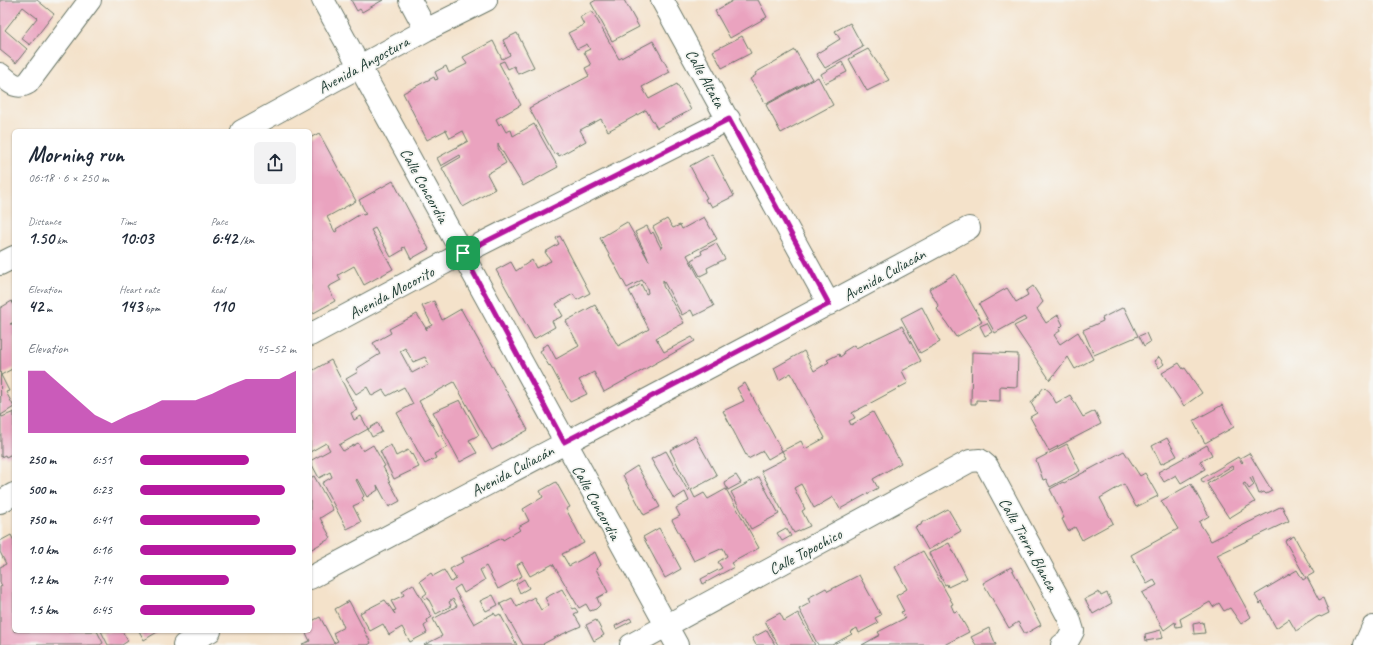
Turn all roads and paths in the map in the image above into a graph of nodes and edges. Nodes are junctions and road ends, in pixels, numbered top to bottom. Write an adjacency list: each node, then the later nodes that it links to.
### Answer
1 (90, 0): 8 (street)
2 (323, 0): 7 (street, Calle Concordia)
3 (410, 0): 6 (street)
4 (486, 0): 6 (street, Avenida Angostura)
5 (662, 0): 9 (street, Calle Altata)
6 (426, 30): 7 (street, Avenida Angostura)
7 (359, 66): 10 (street, Avenida Angostura); 12 (street, Calle Concordia)
8 (0, 74)
9 (729, 119): 12 (street, Avenida Mocorito); 15 (street, Calle Altata)
10 (246, 129)
11 (969, 228): 15 (street, Avenida Culiacán)
12 (463, 253): 16 (street, Avenida Mocorito); 17 (street, Calle Concordia)
13 (12, 258): 14 (street)
14 (0, 264)
15 (829, 304): 17 (street, Avenida Culiacán)
16 (312, 335)
17 (564, 442): 21 (street, Avenida Culiacán); 22 (street, Calle Concordia)
18 (980, 460): 22 (street, Calle Topochico); 25 (street, Calle Tierra Blanca)
19 (12, 495): 20 (street)
20 (0, 502)
21 (312, 577)
22 (666, 626): 27 (street, Calle Topochico); 28 (street, Calle Concordia)
23 (1373, 627): 29 (street)
24 (206, 633): 26 (street)
25 (1067, 638)
26 (184, 645)
27 (631, 645)
28 (677, 645)
29 (1365, 645)

